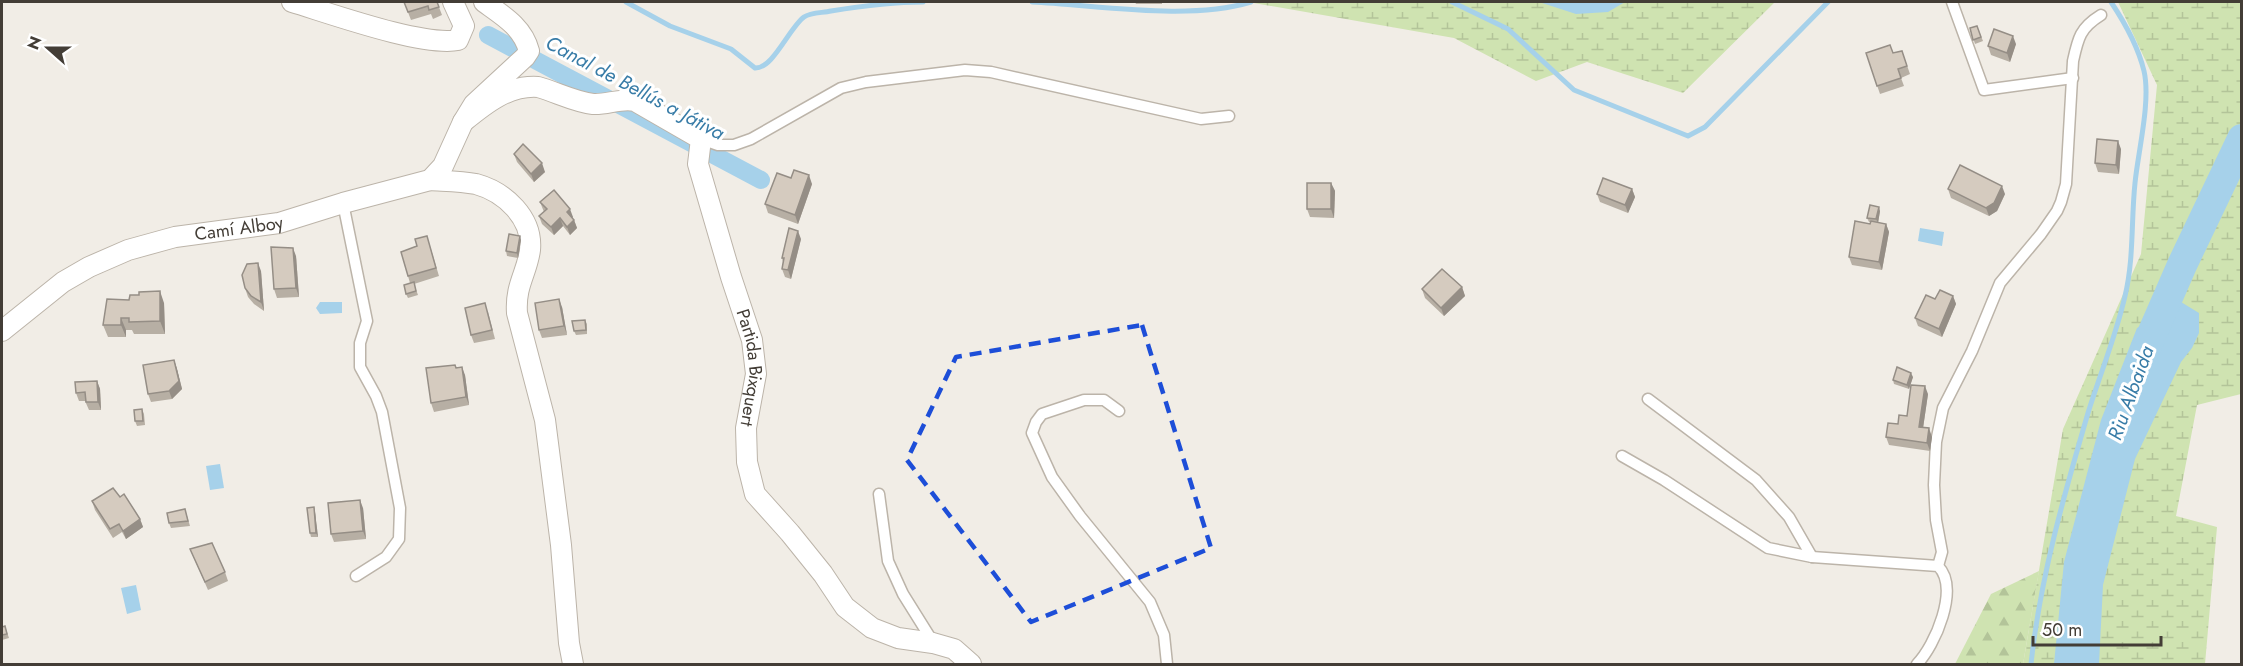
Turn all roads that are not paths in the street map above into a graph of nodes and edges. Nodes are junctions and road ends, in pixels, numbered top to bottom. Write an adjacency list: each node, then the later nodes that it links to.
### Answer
1 (292, 2): 2 (street)
2 (453, 2)
3 (484, 2): 8 (street)
4 (1952, 2): 6 (lane)
5 (2101, 15): 6 (lane)
6 (2073, 78): 18 (lane)
7 (1229, 116): 9 (lane)
8 (463, 122): 9 (street); 10 (street)
9 (700, 140): 20 (street, Partida Bixquert)
10 (430, 180): 11 (street, Camí Alboy); 21 (street)
11 (344, 203): 12 (street, Camí Alboy); 19 (lane)
12 (2, 331)
13 (1648, 399): 17 (lane)
14 (1119, 411): 23 (lane)
15 (1622, 456): 17 (lane)
16 (879, 494): 20 (lane)
17 (1812, 557): 18 (lane)
18 (1938, 566): 24 (lane)
19 (356, 576)
20 (933, 643): 22 (street, Partida Bixquert)
21 (573, 664)
22 (971, 664)
23 (1167, 664)
24 (1917, 664)

